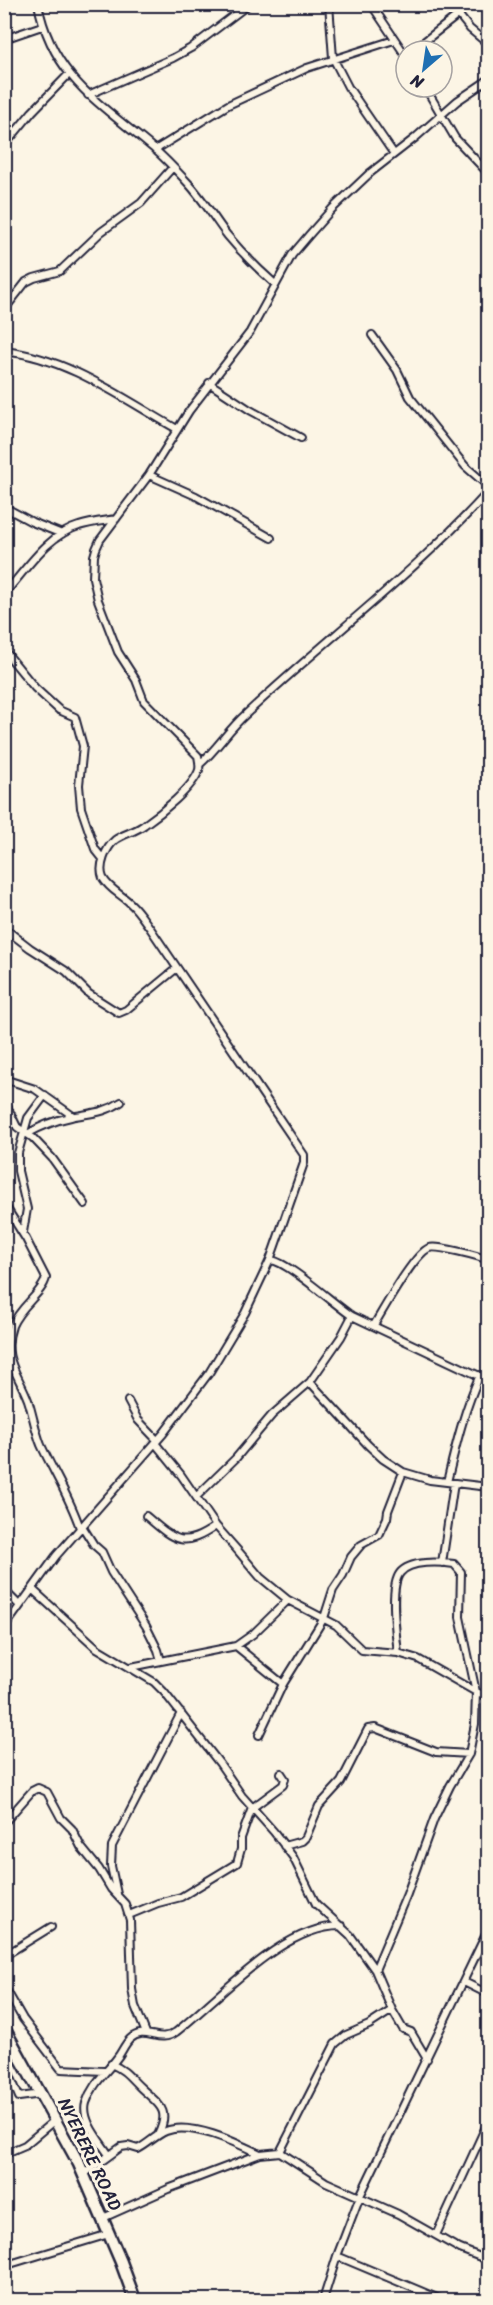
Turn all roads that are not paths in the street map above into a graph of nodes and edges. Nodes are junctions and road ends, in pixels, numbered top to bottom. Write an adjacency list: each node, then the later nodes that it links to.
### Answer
1 (39, 4): 7 (street)
2 (249, 4): 15 (street)
3 (329, 4): 12 (street)
4 (371, 4): 10 (street)
5 (450, 4): 6 (street)
6 (458, 15): 9 (street); 11 (street)
7 (42, 26): 8 (street); 13 (street)
8 (4, 39)
9 (427, 39)
10 (394, 40): 12 (street)
11 (489, 44)
12 (333, 58): 19 (street); 20 (street)
13 (69, 74): 15 (street); 18 (street)
14 (489, 80): 17 (street)
15 (88, 96): 19 (street)
16 (432, 99): 17 (street)
17 (442, 115): 20 (street); 22 (street)
18 (4, 146)
19 (155, 150): 21 (street)
20 (394, 154): 23 (street)
21 (172, 168): 23 (street); 24 (street)
22 (489, 173)
23 (275, 284): 27 (street)
24 (4, 310)
25 (372, 335): 31 (street)
26 (4, 351): 28 (street)
27 (209, 383): 28 (street); 29 (street)
28 (177, 429): 30 (street)
29 (301, 438)
30 (149, 476): 34 (street); 36 (street)
31 (489, 486)
32 (489, 492): 39 (street)
33 (4, 507): 35 (street)
34 (116, 519): 35 (street); 39 (street)
35 (62, 534): 37 (street)
36 (271, 538)
37 (4, 594)
38 (4, 650): 40 (street)
39 (200, 764): 40 (street)
40 (103, 859): 42 (street)
41 (4, 928): 42 (street)
42 (177, 968): 52 (street)
43 (4, 1079): 44 (street)
44 (45, 1095): 47 (street); 48 (street)
45 (4, 1100): 48 (street)
46 (121, 1102): 47 (street)
47 (73, 1116): 48 (street)
48 (25, 1133): 50 (street); 51 (street)
49 (4, 1204): 51 (street)
50 (85, 1204)
51 (23, 1233): 67 (street)
52 (270, 1260): 54 (street); 60 (street)
53 (489, 1260): 55 (street)
54 (352, 1316): 55 (street); 58 (street)
55 (374, 1325): 56 (street)
56 (480, 1375): 57 (street); 62 (street)
57 (489, 1380)
58 (310, 1382): 61 (street); 64 (street)
59 (128, 1401): 60 (street)
60 (156, 1441): 64 (street); 67 (street)
61 (403, 1472): 62 (street); 73 (street)
62 (451, 1482): 63 (street); 68 (street)
63 (489, 1487)
64 (197, 1496): 66 (street)
65 (146, 1516): 66 (street)
66 (216, 1526): 71 (street)
67 (81, 1527): 69 (street); 77 (street)
68 (442, 1563): 76 (street); 80 (street)
69 (32, 1589): 72 (street); 78 (street)
70 (4, 1590): 72 (street)
71 (288, 1600): 73 (street); 75 (street)
72 (20, 1606): 74 (street)
73 (324, 1618): 76 (street); 79 (street)
74 (4, 1628)
75 (236, 1646): 77 (street); 79 (street)
76 (398, 1653): 80 (street)
77 (161, 1661): 78 (street)
78 (131, 1667): 82 (street)
79 (283, 1684): 83 (street)
80 (476, 1692): 81 (street); 84 (street)
81 (489, 1696)
82 (182, 1713): 86 (street); 89 (street)
83 (259, 1735)
84 (469, 1754): 88 (street); 95 (street)
85 (281, 1773): 86 (street)
86 (252, 1808): 88 (street); 90 (street)
87 (4, 1823): 89 (street)
88 (284, 1846): 91 (street)
89 (117, 1895): 90 (street)
90 (129, 1915): 101 (street)
91 (342, 1926): 95 (street); 101 (street)
92 (51, 1927): 94 (street)
93 (489, 1930): 96 (street)
94 (4, 1956)
95 (375, 1970): 99 (street)
96 (464, 1982): 98 (street); 102 (street)
97 (4, 1986): 105 (street)
98 (489, 1994)
99 (392, 2010): 102 (street); 110 (street)
100 (4, 2028): 106 (main road, NYERERE ROAD)
101 (146, 2033): 103 (street)
102 (427, 2059): 115 (street)
103 (111, 2064): 105 (street); 109 (street)
104 (6, 2065): 106 (street)
105 (105, 2071): 113 (street)
106 (43, 2094): 107 (main road, NYERERE ROAD)
107 (56, 2119): 111 (street); 114 (main road, NYERERE ROAD)
108 (489, 2122): 118 (street)
109 (158, 2135): 112 (street); 113 (street)
110 (280, 2152): 112 (street); 115 (street)
111 (4, 2154)
112 (260, 2154): 116 (street)
113 (109, 2155): 114 (street)
114 (84, 2174): 116 (main road, NYERERE ROAD)
115 (360, 2196): 118 (street); 119 (street)
116 (103, 2218): 117 (main road, NYERERE ROAD)
117 (109, 2234): 121 (street); 122 (main road, NYERERE ROAD)
118 (436, 2235): 120 (street)
119 (337, 2256): 123 (street); 124 (street)
120 (489, 2260)
121 (10, 2264)
122 (135, 2301)
123 (323, 2301)
124 (442, 2301)

